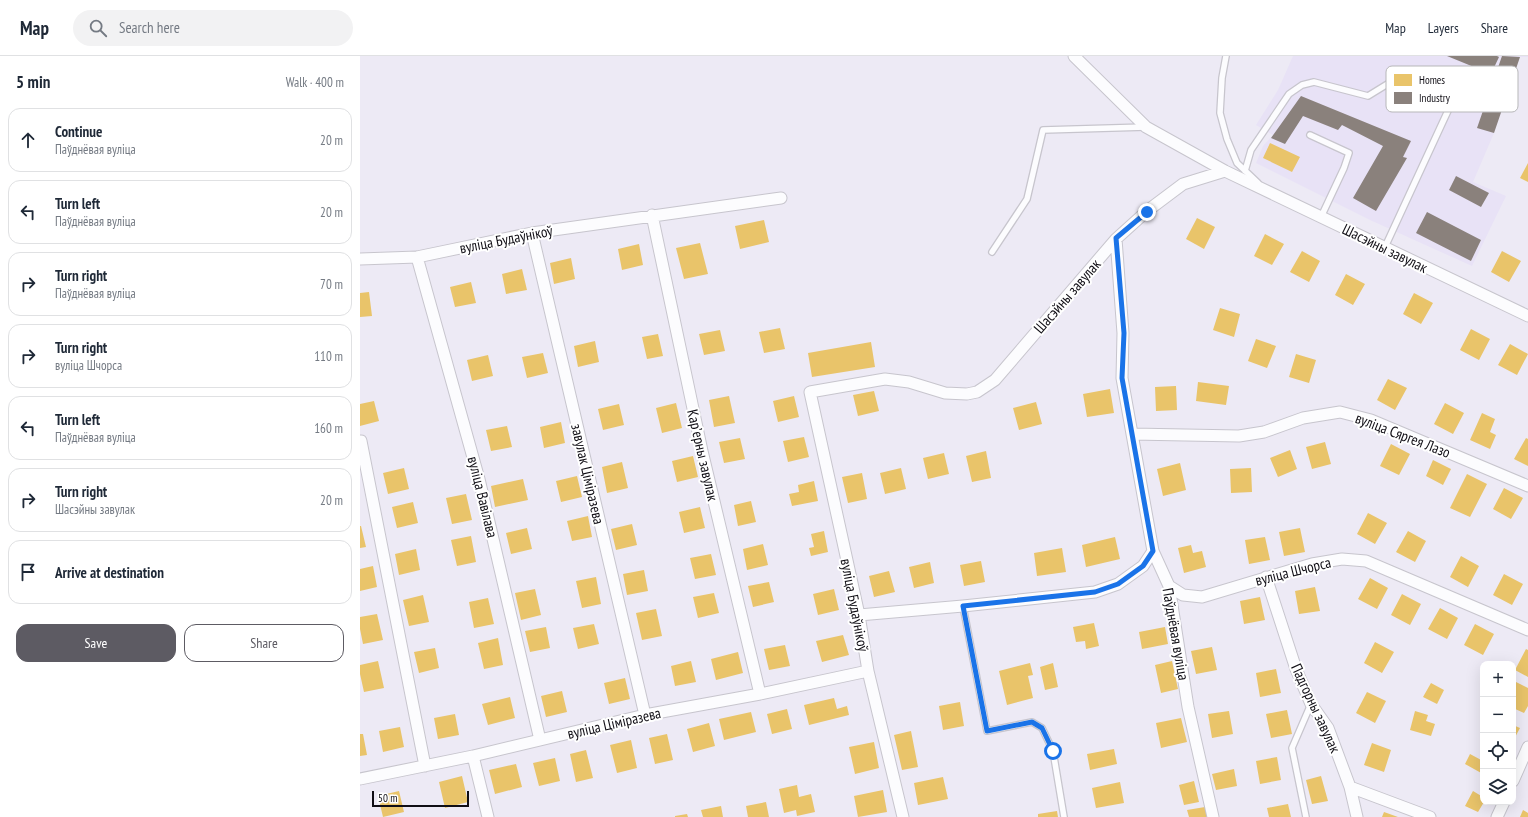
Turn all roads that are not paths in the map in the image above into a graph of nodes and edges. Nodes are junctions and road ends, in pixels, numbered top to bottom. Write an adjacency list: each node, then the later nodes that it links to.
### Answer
1 (1074, 56): 5 (street)
2 (1226, 56): 8 (lane)
3 (1386, 85): 8 (lane)
4 (1447, 112): 15 (lane)
5 (1146, 127): 7 (street); 16 (lane)
6 (1310, 136): 12 (lane)
7 (1225, 171): 9 (street, Шасэйны завулак); 14 (street, Шасэйны завулак)
8 (1245, 171): 9 (lane)
9 (1268, 192): 12 (street, Шасэйны завулак)
10 (781, 198): 11 (street, вуліца Будаўнікоў)
11 (652, 215): 13 (street, вуліца Будаўнікоў); 31 (street, Карʼерны завулак)
12 (1321, 217): 15 (street, Шасэйны завулак)
13 (532, 233): 17 (street, вуліца Будаўнікоў); 33 (street, завулак Ціміразева)
14 (1116, 238): 20 (street, Шасэйны завулак); 21 (street, Паўднёвая вуліца)
15 (1385, 247): 19 (street, Шасэйны завулак)
16 (992, 252)
17 (417, 257): 18 (street, вуліца Будаўнікоў); 34 (street, вуліца Вавілава)
18 (360, 259)
19 (1528, 316)
20 (810, 392): 28 (street, вуліца Будаўнікоў)
21 (1132, 434): 23 (street, вуліца Сяргея Лазо); 24 (street, Паўднёвая вуліца)
22 (361, 441): 37 (street)
23 (1528, 486)
24 (1153, 551): 26 (street, Паўднёвая вуліца); 27 (street)
25 (1266, 577): 26 (street, вуліца Шчорса); 29 (street, вуліца Шчорса); 32 (street, Падгорны завулак)
26 (1169, 586): 45 (street, Паўднёвая вуліца)
27 (963, 606): 28 (street); 44 (lane)
28 (859, 615): 30 (street, вуліца Будаўнікоў)
29 (1528, 630)
30 (868, 671): 31 (street, вуліца Ціміразева); 43 (street, вуліца Будаўнікоў)
31 (760, 694): 33 (street, вуліца Ціміразева)
32 (1311, 704): 40 (street, Падгорны завулак); 46 (lane)
33 (645, 715): 34 (street, вуліца Ціміразева)
34 (540, 740): 36 (street, вуліца Ціміразева)
35 (1528, 747): 38 (street)
36 (472, 756): 37 (street, вуліца Ціміразева); 42 (street)
37 (425, 766): 39 (street, вуліца Ціміразева)
38 (1516, 774)
39 (360, 779)
40 (1350, 786): 47 (street, Падгорны завулак); 48 (street)
41 (1503, 805): 49 (street)
42 (488, 817)
43 (903, 817)
44 (1064, 817)
45 (1213, 817)
46 (1306, 817)
47 (1357, 817)
48 (1430, 817)
49 (1497, 817)

